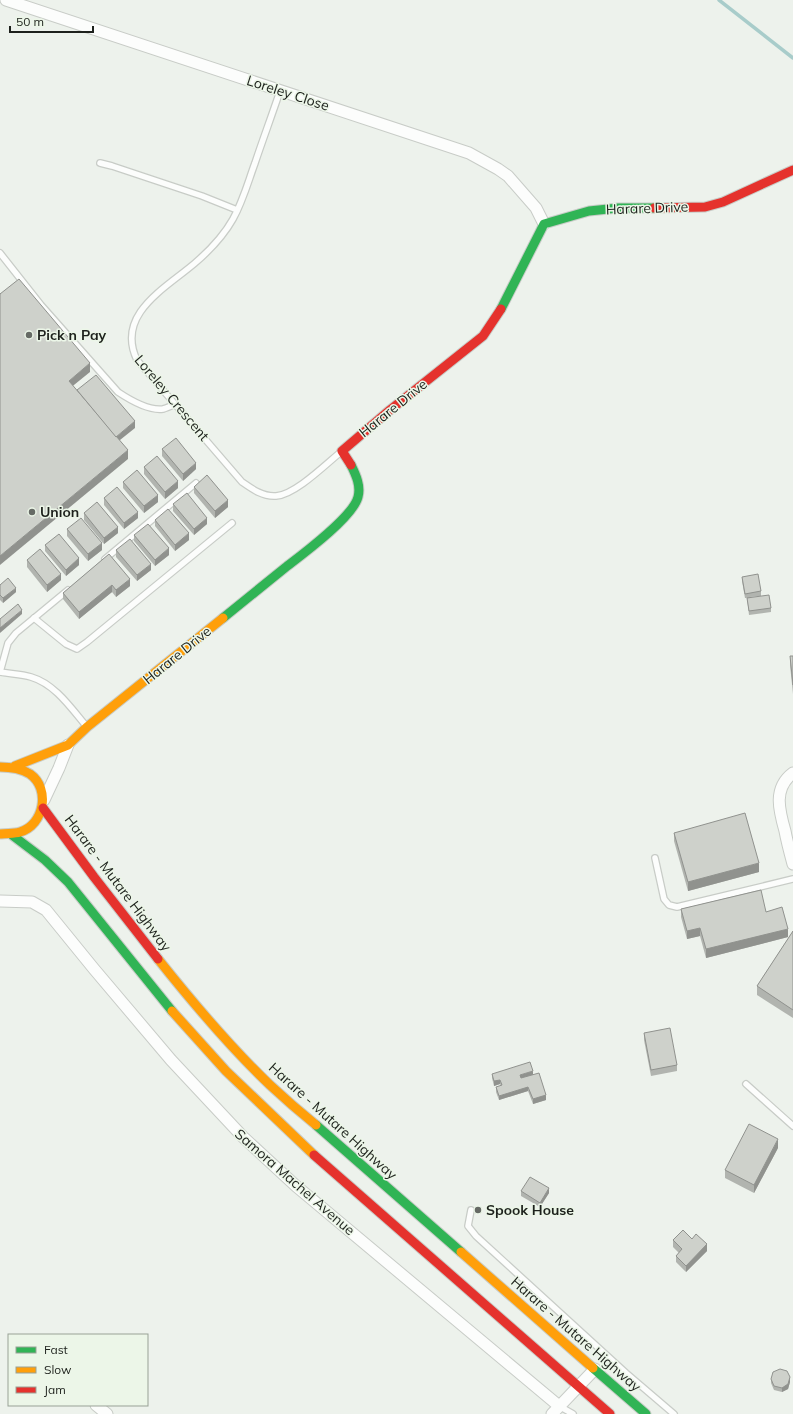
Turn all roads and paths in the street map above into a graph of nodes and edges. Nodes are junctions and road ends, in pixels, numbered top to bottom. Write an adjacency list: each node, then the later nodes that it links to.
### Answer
1 (6, 0): 2 (street, Loreley Close)
2 (280, 91): 5 (lane, Loreley Crescent); 6 (street, Loreley Close)
3 (100, 163): 5 (lane)
4 (793, 170): 6 (main road, Harare Drive)
5 (237, 210): 8 (lane, Loreley Crescent)
6 (544, 224): 9 (main road, Harare Drive)
7 (0, 253): 8 (lane)
8 (175, 404): 9 (lane, Loreley Crescent)
9 (342, 451): 16 (main road, Harare Drive)
10 (196, 483): 12 (lane)
11 (232, 523): 14 (lane)
12 (100, 563)
13 (70, 588): 14 (lane)
14 (34, 618): 15 (lane)
15 (0, 672): 16 (lane)
16 (87, 727): 17 (main road, Harare Drive)
17 (68, 745): 19 (main road, Harare Drive); 21 (street, Harare Drive)
18 (0, 760): 19 (main road)
19 (8, 766): 21 (main road)
20 (793, 773): 25 (street)
21 (43, 804): 23 (main road); 31 (main road, Harare - Mutare Highway)
22 (0, 834): 23 (main road)
23 (12, 835): 32 (main road)
24 (655, 858): 26 (lane)
25 (793, 864)
26 (793, 880)
27 (0, 901): 34 (street, Samora Machel Avenue)
28 (746, 1084): 29 (lane)
29 (793, 1126)
30 (471, 1210): 39 (lane)
31 (595, 1368): 32 (street); 38 (main road, Harare - Mutare Highway)
32 (578, 1386): 34 (street); 37 (main road)
33 (97, 1406): 35 (street)
34 (555, 1410): 36 (lane)
35 (107, 1414)
36 (573, 1414)
37 (610, 1414)
38 (646, 1414)
39 (674, 1414)

